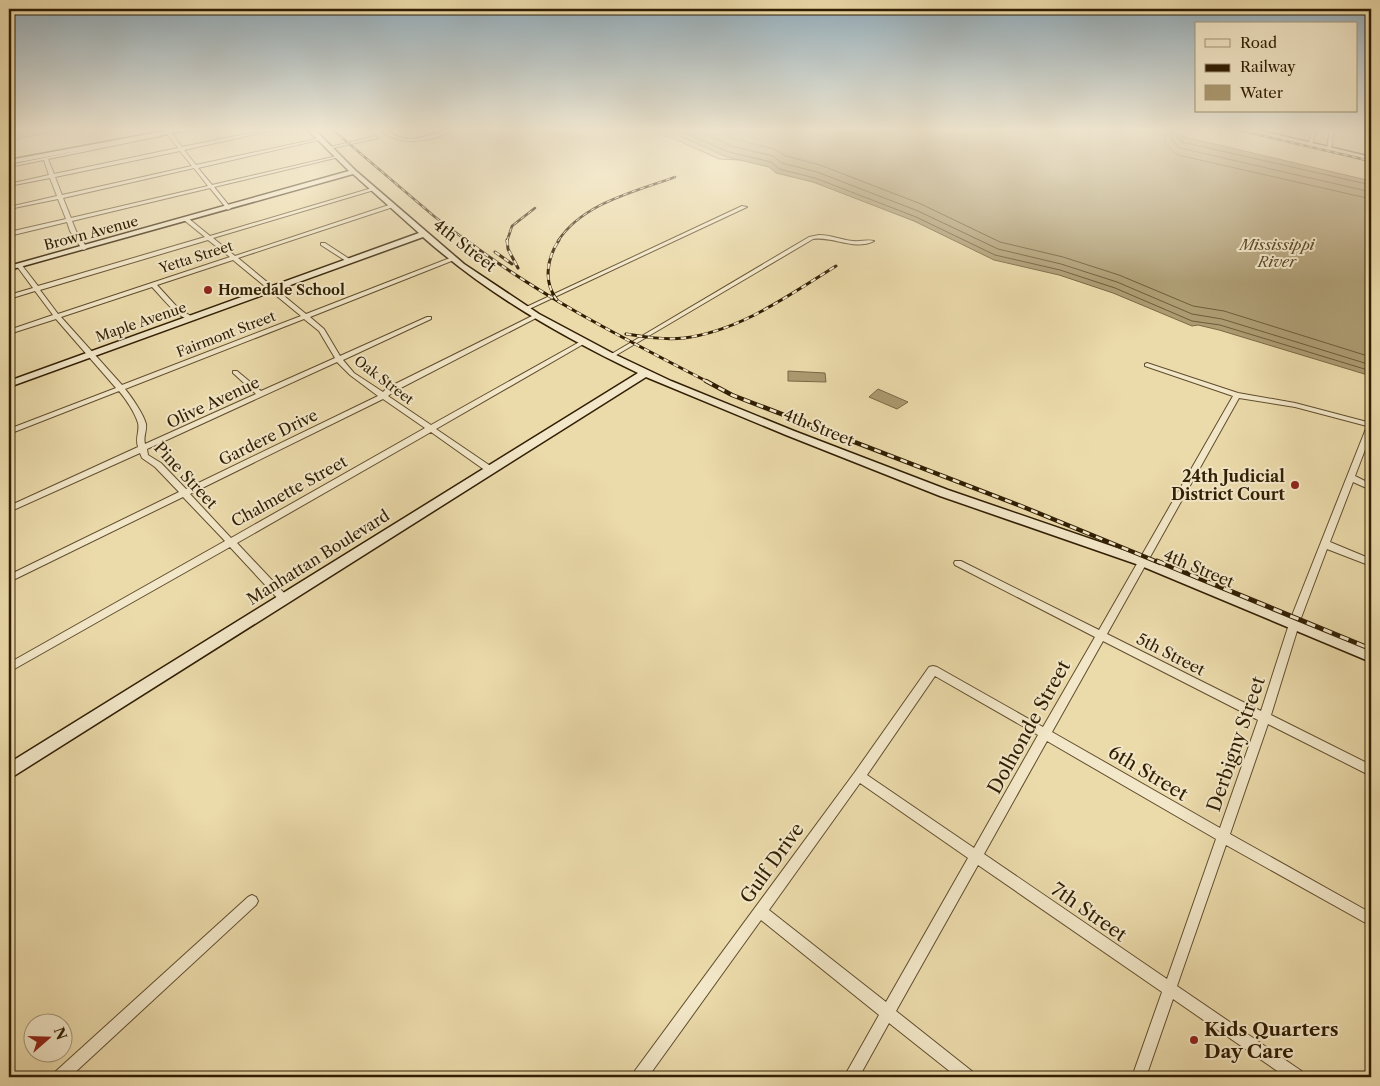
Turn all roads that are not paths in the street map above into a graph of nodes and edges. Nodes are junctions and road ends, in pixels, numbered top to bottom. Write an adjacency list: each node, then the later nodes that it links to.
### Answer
1 (30, 181): 8 (street)
2 (54, 181): 11 (street)
3 (131, 181): 11 (street)
4 (206, 181): 9 (street)
5 (238, 181): 9 (street)
6 (324, 181): 15 (main road, Brown Avenue)
7 (363, 181): 10 (main road, 4th Street)
8 (9, 185)
9 (211, 187): 15 (street); 17 (street)
10 (372, 189): 12 (main road, 4th Street); 20 (street)
11 (60, 196): 14 (street); 17 (street)
12 (391, 206): 19 (main road, 4th Street); 24 (street, Yetta Street)
13 (744, 207): 33 (street)
14 (9, 208)
15 (228, 208): 16 (main road, Brown Avenue)
16 (186, 219): 20 (street, Oak Street); 23 (main road, Brown Avenue)
17 (69, 220): 18 (street); 23 (street)
18 (9, 234)
19 (423, 234): 25 (main road, 4th Street); 26 (main road, Maple Avenue)
20 (208, 238): 24 (street, Oak Street); 30 (street)
21 (871, 241): 42 (street)
22 (323, 244): 26 (street)
23 (84, 248): 27 (main road, Brown Avenue)
24 (232, 258): 29 (street, Yetta Street); 31 (street, Oak Street)
25 (452, 259): 33 (main road, 4th Street); 35 (street, Fairmont Street)
26 (348, 260): 31 (main road, Maple Avenue)
27 (19, 265): 28 (main road, Brown Avenue); 30 (street, Pine Street)
28 (9, 268)
29 (153, 284): 34 (street, Yetta Street); 38 (street)
30 (36, 289): 32 (street); 34 (street, Pine Street)
31 (271, 290): 35 (street, Oak Street); 38 (main road, Maple Avenue)
32 (9, 297)
33 (524, 309): 36 (main road, 4th Street)
34 (57, 316): 39 (street, Yetta Street); 41 (street, Pine Street)
35 (304, 316): 43 (street, Oak Street); 48 (street, Fairmont Street)
36 (536, 316): 40 (main road, 4th Street); 51 (street, Gardere Drive)
37 (428, 318): 43 (street, Olive Avenue)
38 (192, 319): 41 (main road, Maple Avenue)
39 (9, 332)
40 (585, 341): 42 (main road, 4th Street); 53 (street, Chalmette Street)
41 (92, 354): 47 (main road, Maple Avenue); 48 (street, Pine Street)
42 (612, 356): 46 (main road, 4th Street)
43 (339, 360): 49 (street, Olive Avenue); 51 (street, Oak Street)
44 (1147, 365): 50 (street)
45 (235, 372): 49 (street)
46 (646, 372): 56 (main road, Manhattan Boulevard); 63 (main road, 4th Street)
47 (9, 384)
48 (121, 388): 54 (street, Fairmont Street); 55 (street, Pine Street)
49 (261, 395): 55 (street, Olive Avenue)
50 (1237, 395): 52 (street); 63 (street, Dolhonde Street)
51 (383, 396): 53 (street, Oak Street); 59 (street, Gardere Drive)
52 (1371, 425): 57 (street, Derbigny Street)
53 (431, 429): 56 (street, Oak Street); 61 (street, Chalmette Street)
54 (9, 432)
55 (143, 449): 59 (street, Pine Street); 60 (street, Olive Avenue)
56 (489, 469): 67 (main road, Manhattan Boulevard)
57 (1352, 478): 58 (street); 62 (street, Derbigny Street)
58 (1371, 486)
59 (184, 494): 61 (street, Pine Street); 66 (street, Gardere Drive)
60 (9, 509)
61 (229, 542): 67 (street, Pine Street); 71 (street, Chalmette Street)
62 (1325, 544): 65 (street); 68 (street, Derbigny Street)
63 (1144, 562): 68 (main road, 4th Street); 69 (street, Dolhonde Street)
64 (958, 563): 69 (street, 5th Street)
65 (1371, 563)
66 (9, 579)
67 (283, 598): 76 (main road, Manhattan Boulevard)
68 (1295, 624): 70 (main road, 4th Street); 73 (street, Derbigny Street)
69 (1101, 635): 73 (street, 5th Street); 74 (street, Dolhonde Street)
70 (1371, 656)
71 (9, 668)
72 (933, 670): 74 (street, 6th Street); 77 (street, Gulf Drive)
73 (1264, 719): 75 (street, 5th Street); 78 (street, Derbigny Street)
74 (1046, 734): 78 (street, 6th Street); 79 (street, Dolhonde Street)
75 (1371, 771)
76 (9, 772)
77 (859, 776): 79 (street, 7th Street); 81 (street, Gulf Drive)
78 (1222, 838): 82 (street, 6th Street); 83 (street, Derbigny Street)
79 (976, 856): 83 (street, 7th Street); 84 (street, Dolhonde Street)
80 (252, 900): 85 (street)
81 (760, 911): 84 (street); 86 (street, Gulf Drive)
82 (1371, 920)
83 (1169, 991): 89 (street, Derbigny Street); 90 (street, 7th Street)
84 (888, 1013): 87 (street, Dolhonde Street); 88 (street)
85 (60, 1077)
86 (639, 1077)
87 (851, 1077)
88 (968, 1077)
89 (1139, 1077)
90 (1298, 1077)

